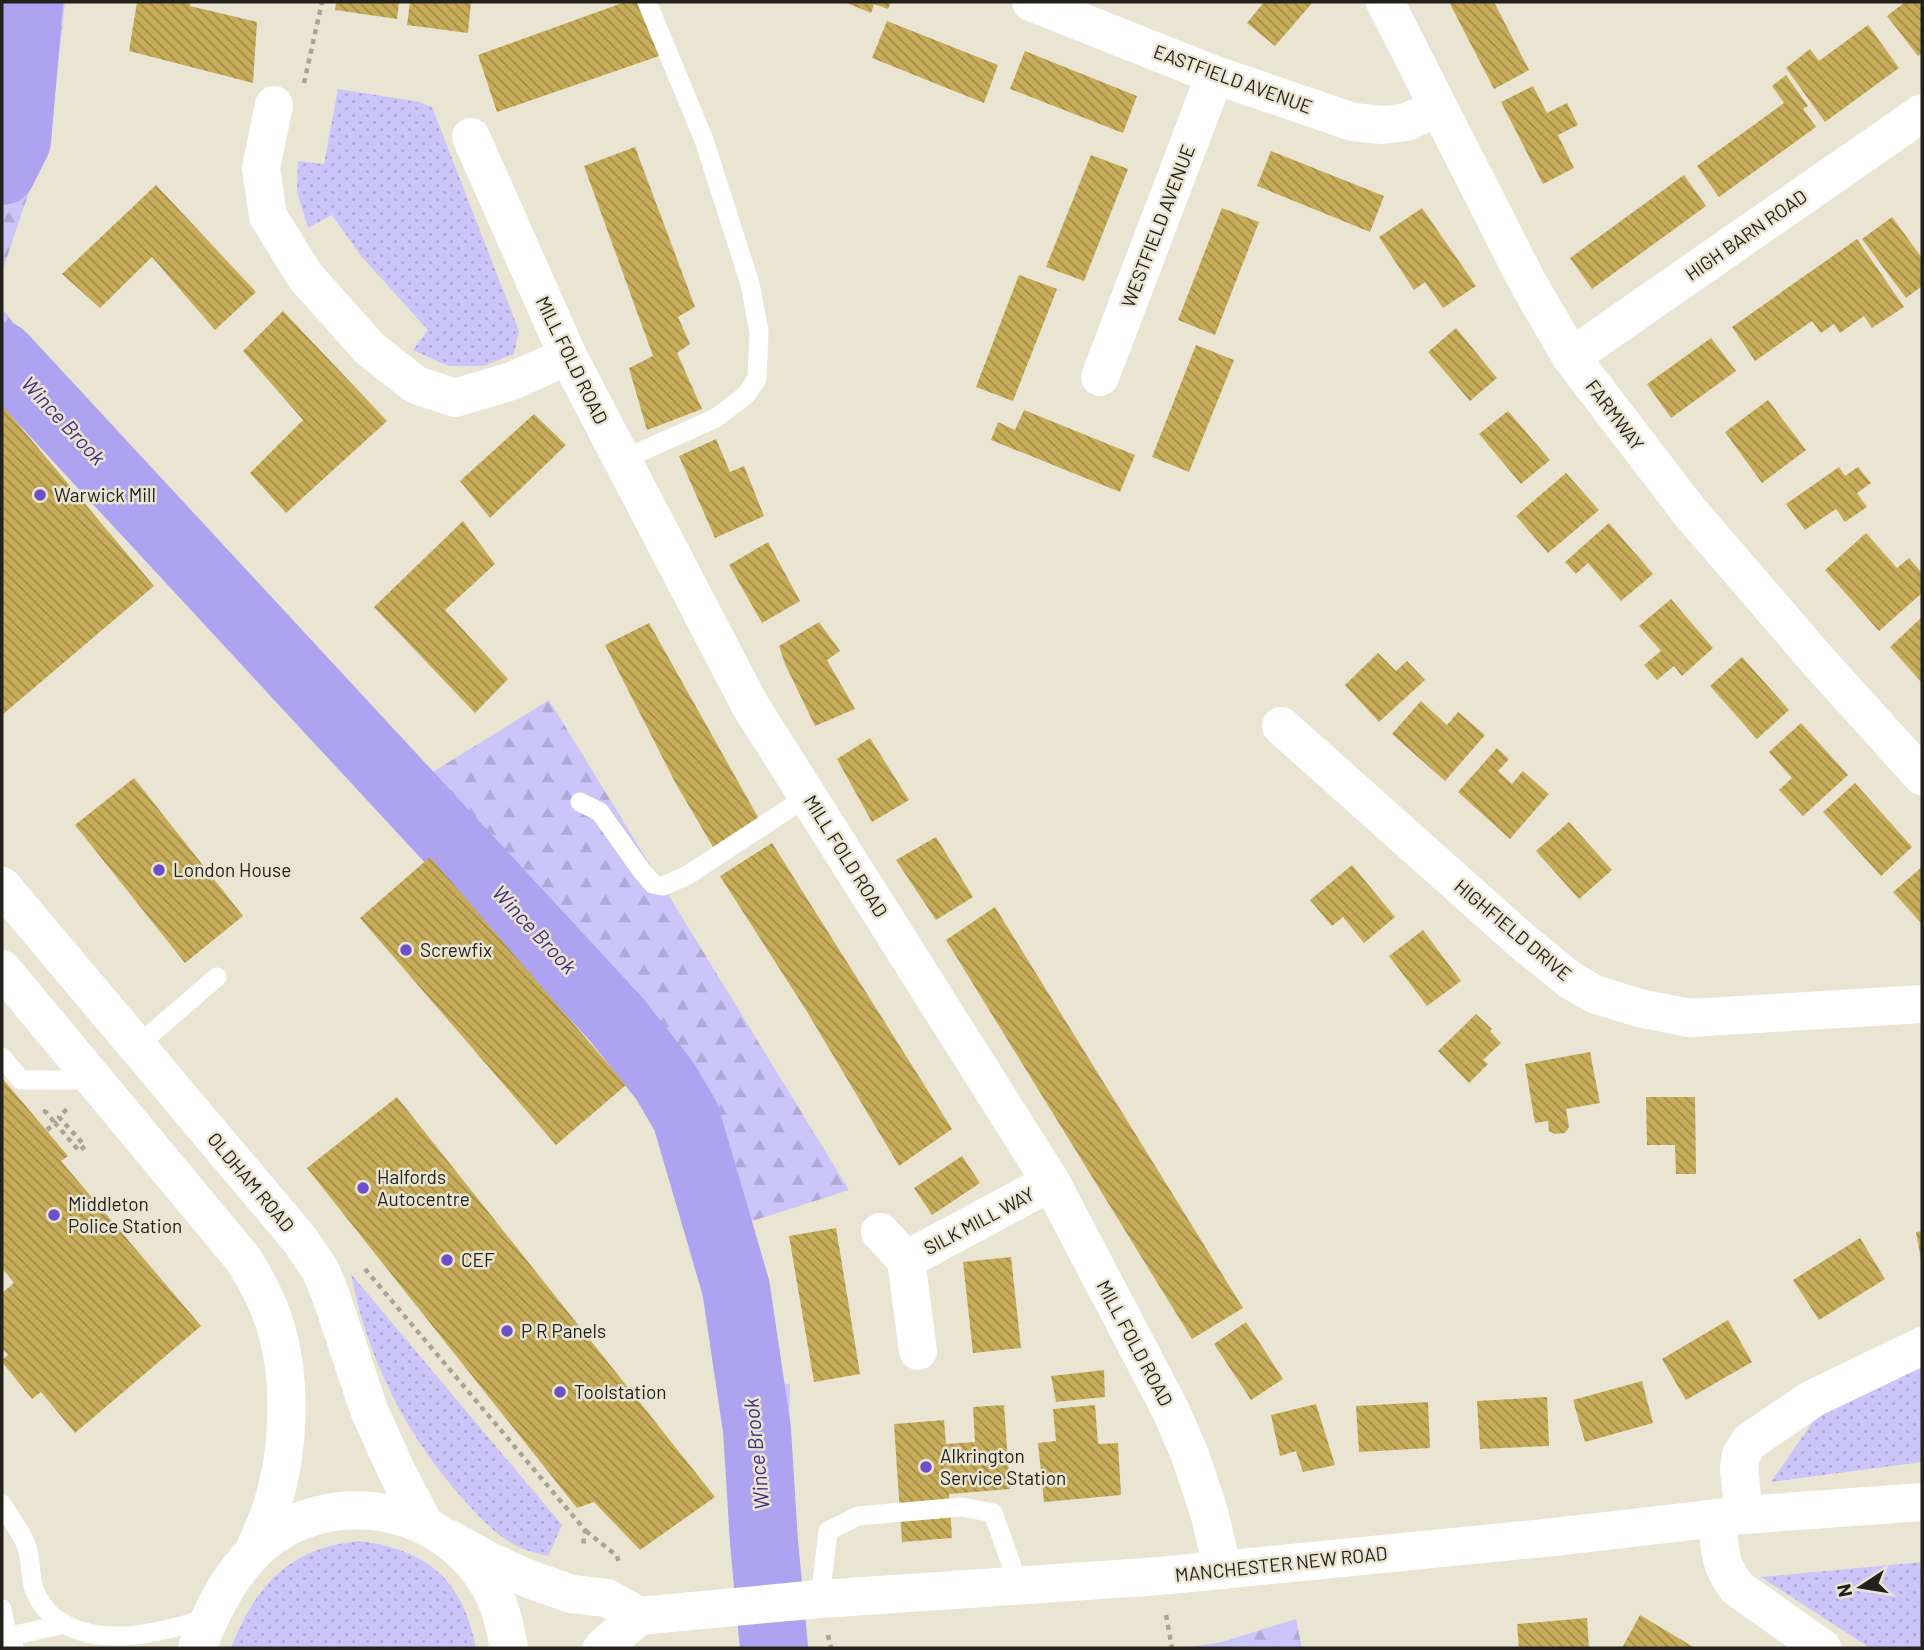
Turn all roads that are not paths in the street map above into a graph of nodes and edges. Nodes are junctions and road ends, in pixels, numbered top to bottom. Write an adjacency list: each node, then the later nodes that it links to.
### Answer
1 (647, 2): 12 (lane)
2 (1031, 2): 4 (street, EASTFIELD AVENUE)
3 (1385, 2): 6 (street, FARMWAY)
4 (1215, 75): 6 (street, EASTFIELD AVENUE); 11 (street, WESTFIELD AVENUE)
5 (274, 105): 9 (street)
6 (1438, 107): 10 (street, FARMWAY)
7 (1922, 113): 10 (street, HIGH BARN ROAD)
8 (471, 137): 9 (street, MILL FOLD ROAD)
9 (568, 356): 12 (street, MILL FOLD ROAD)
10 (1571, 356): 14 (street, FARMWAY)
11 (1100, 377)
12 (622, 460): 15 (street, MILL FOLD ROAD)
13 (1281, 726): 20 (street, HIGHFIELD DRIVE)
14 (1922, 776)
15 (808, 796): 16 (lane); 24 (street, MILL FOLD ROAD)
16 (580, 802)
17 (2, 886): 21 (street, OLDHAM ROAD)
18 (2, 969): 23 (street)
19 (217, 977): 21 (lane)
20 (1922, 1004)
21 (137, 1046): 32 (street, OLDHAM ROAD)
22 (2, 1057): 23 (lane)
23 (83, 1092): 33 (street)
24 (1051, 1182): 26 (street, SILK MILL WAY); 34 (street, MILL FOLD ROAD)
25 (880, 1232): 26 (street, SILK MILL WAY)
26 (906, 1260): 28 (street, SILK MILL WAY)
27 (1922, 1346): 31 (street)
28 (918, 1351)
29 (1922, 1502): 31 (street, MANCHESTER NEW ROAD)
30 (2, 1504): 39 (lane)
31 (1730, 1516): 34 (street, MANCHESTER NEW ROAD); 44 (street)
32 (437, 1532): 33 (street); 38 (street); 42 (street)
33 (253, 1553): 40 (street)
34 (1223, 1570): 35 (street, MANCHESTER NEW ROAD)
35 (1019, 1586): 36 (street, MANCHESTER NEW ROAD); 36 (lane)
36 (820, 1599): 38 (street, MANCHESTER NEW ROAD)
37 (2, 1609): 41 (lane)
38 (639, 1616): 43 (street)
39 (60, 1625): 40 (lane); 41 (lane)
40 (204, 1633)
41 (8, 1641)
42 (509, 1648)
43 (602, 1648)
44 (1822, 1648)

